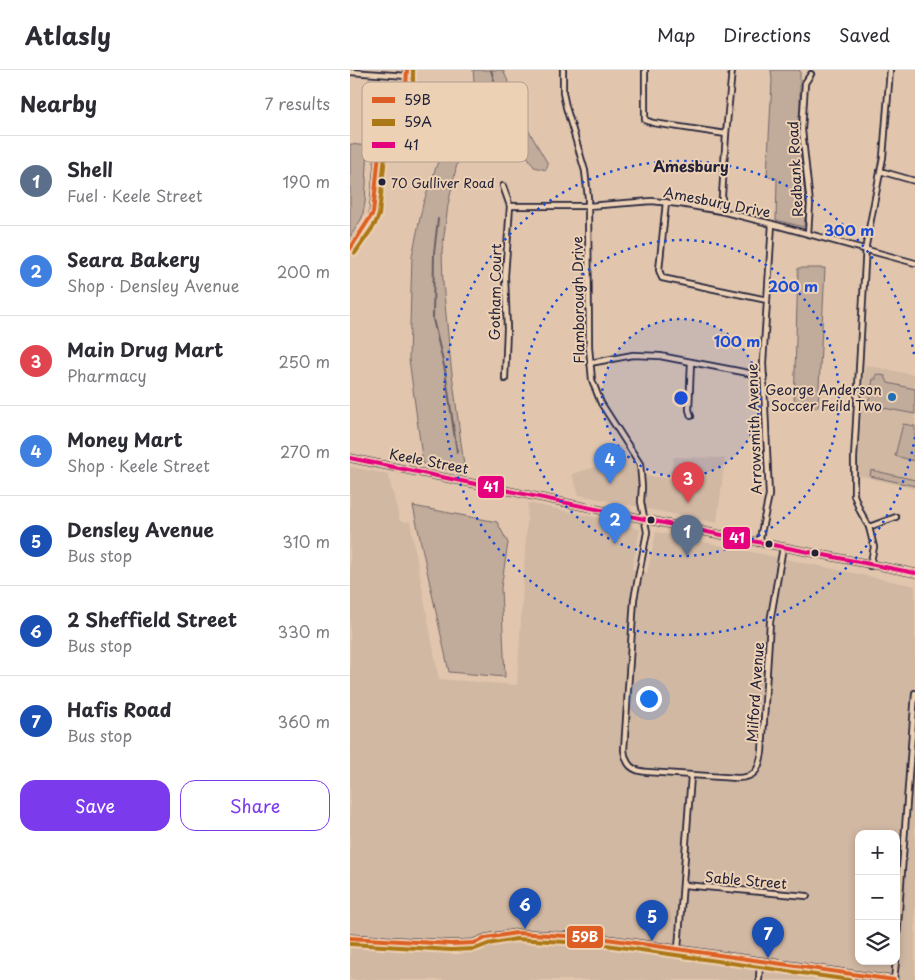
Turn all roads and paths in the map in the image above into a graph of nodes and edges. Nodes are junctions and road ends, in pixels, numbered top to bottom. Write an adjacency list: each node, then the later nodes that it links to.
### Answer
1 (563, 70): 15 (street, Flamborough Drive)
2 (645, 70): 8 (street)
3 (732, 70): 8 (street)
4 (890, 70): 10 (street)
5 (350, 72): 6 (street)
6 (407, 73)
7 (811, 74): 18 (street, Redbank Road)
8 (726, 134): 16 (street)
9 (378, 162): 19 (street)
10 (880, 171): 11 (street); 20 (street)
11 (915, 181)
12 (504, 186): 14 (street)
13 (666, 202): 15 (street, Amesbury Drive); 16 (street, Amesbury Drive); 22 (street)
14 (510, 206): 15 (street, Amesbury Drive); 26 (street, Gotham Court)
15 (588, 206): 24 (street, Flamborough Drive)
16 (721, 211): 17 (street, Amesbury Drive)
17 (772, 224): 18 (street, Amesbury Drive); 22 (street, Arrowsmith Avenue)
18 (808, 234): 20 (street, Amesbury Drive)
19 (350, 249)
20 (866, 250): 21 (street, Amesbury Drive); 31 (street)
21 (915, 263)
22 (767, 300): 25 (street, Arrowsmith Avenue)
23 (691, 362): 24 (street); 25 (street); 27 (street)
24 (590, 363): 30 (street, Flamborough Drive)
25 (764, 376): 32 (street, Arrowsmith Avenue)
26 (505, 379)
27 (691, 416)
28 (350, 458): 30 (street, Keele Street)
29 (896, 517): 31 (street)
30 (643, 519): 32 (street, Keele Street); 37 (street, Flamborough Drive)
31 (869, 528): 34 (street)
32 (760, 543): 33 (street, Keele Street)
33 (783, 547): 34 (street, Keele Street); 37 (street, Milford Avenue)
34 (870, 566): 35 (street, Keele Street)
35 (915, 573)
36 (915, 693): 40 (street)
37 (691, 776): 38 (street)
38 (684, 885): 39 (street, Sable Street); 42 (street)
39 (807, 896)
40 (898, 920)
41 (350, 938): 42 (street)
42 (678, 949): 43 (street)
43 (760, 962): 45 (street); 46 (street)
44 (896, 965): 46 (street)
45 (759, 980)
46 (894, 980)

